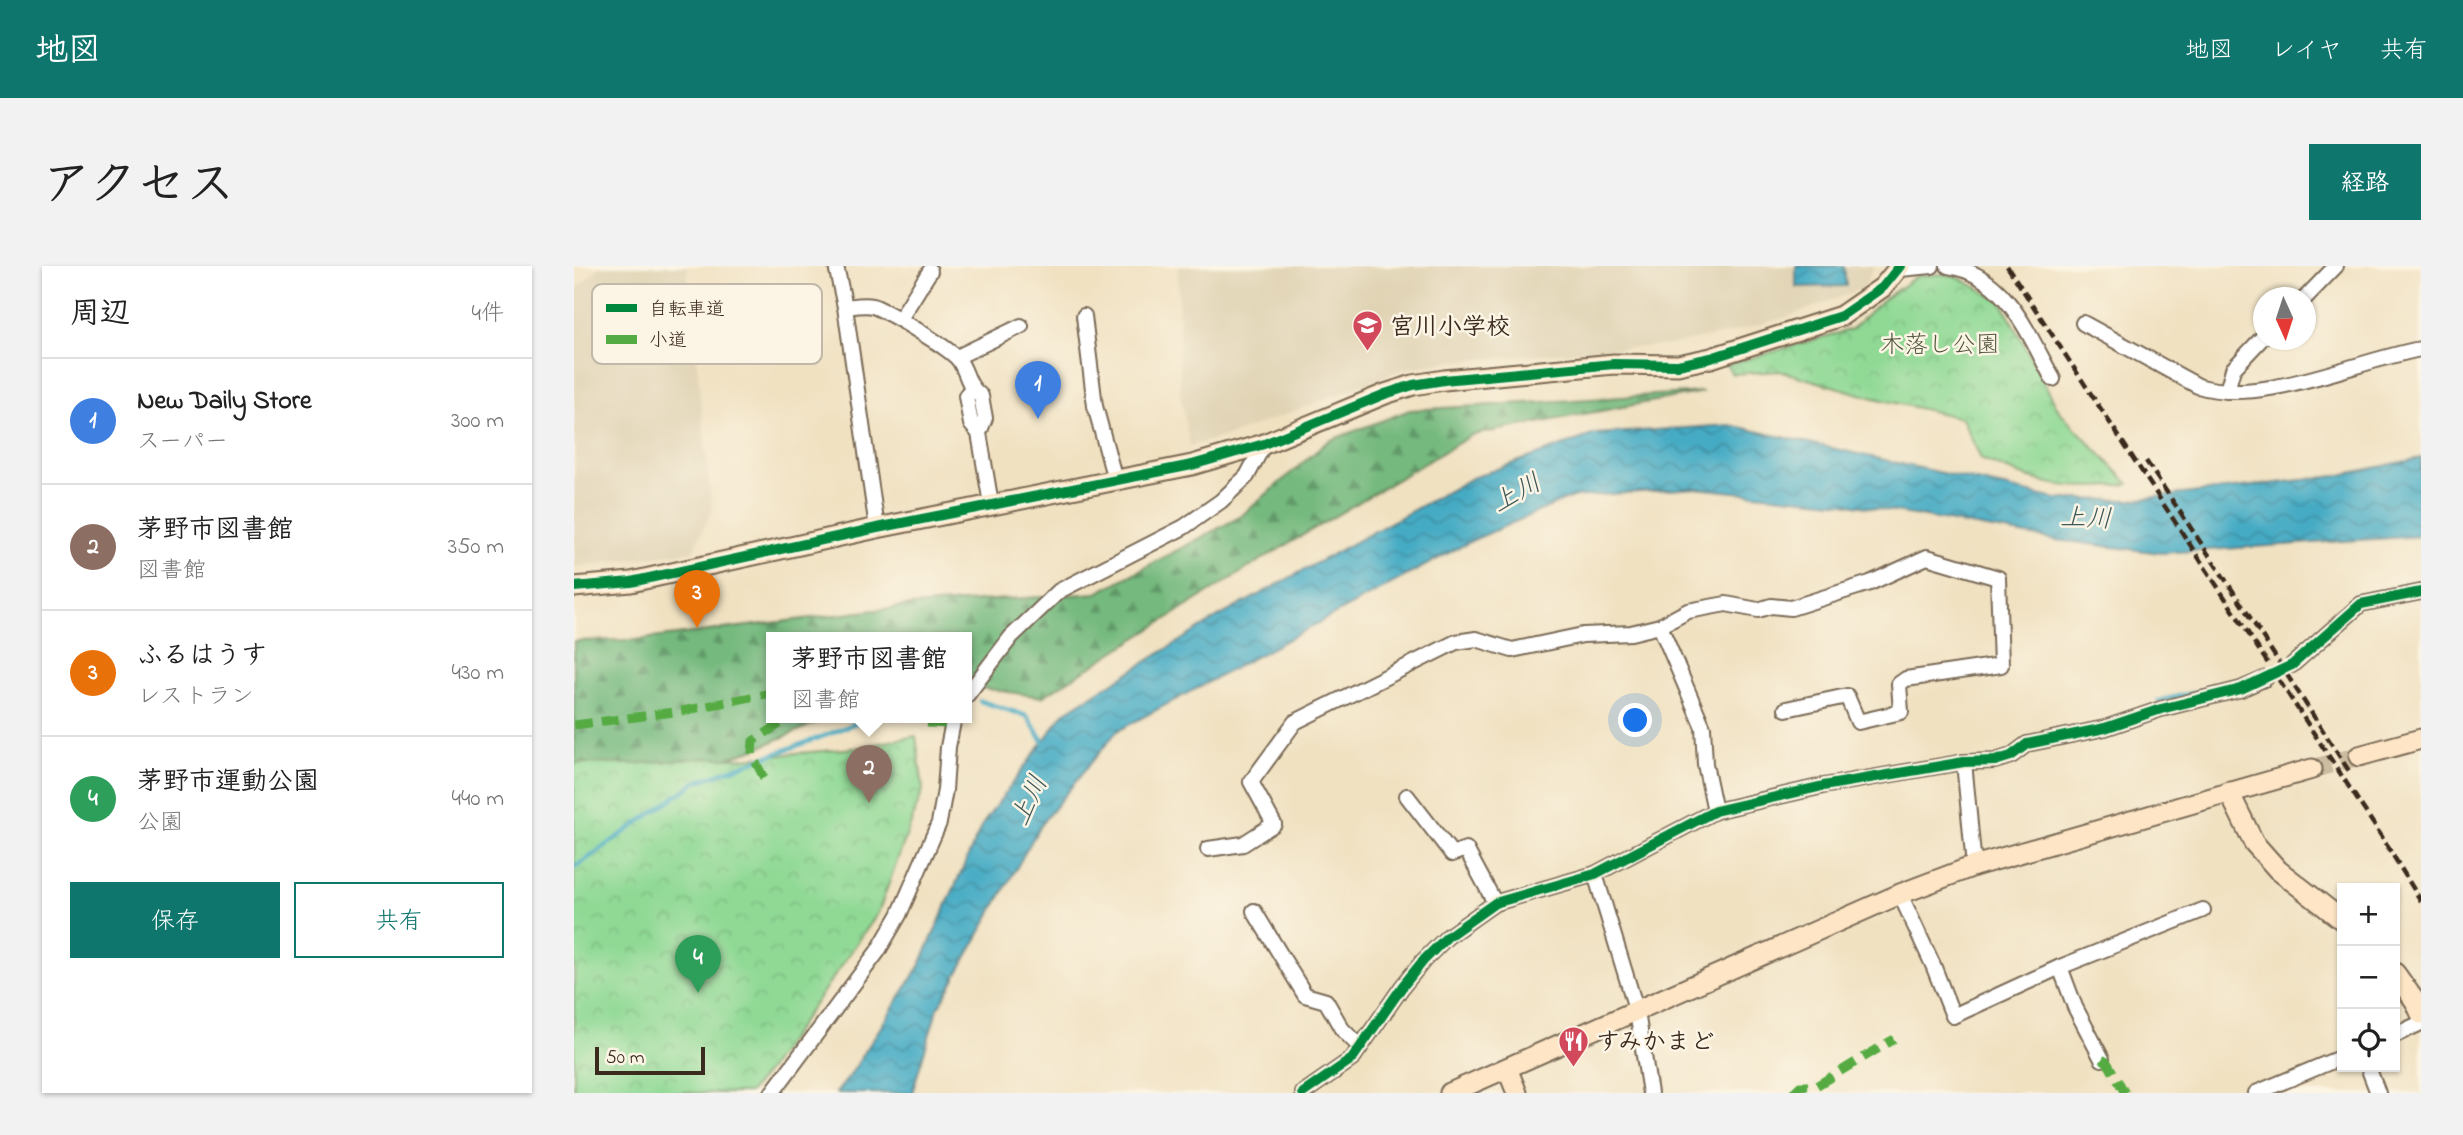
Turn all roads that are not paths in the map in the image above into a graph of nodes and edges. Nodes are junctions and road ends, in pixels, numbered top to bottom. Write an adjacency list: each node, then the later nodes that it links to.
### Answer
1 (836, 266): 8 (street)
2 (1932, 266): 5 (street)
3 (1948, 266): 16 (street)
4 (2336, 266): 7 (street)
5 (1900, 267): 18 (street)
6 (930, 271): 10 (street)
7 (2316, 287)
8 (845, 307): 10 (street); 21 (street)
9 (1084, 316): 19 (street)
10 (900, 319): 15 (street)
11 (2083, 323): 17 (street)
12 (1021, 326): 15 (street)
13 (2253, 347): 17 (street)
14 (2421, 349): 17 (street)
15 (957, 357): 20 (street)
16 (2053, 379)
17 (2227, 391)
18 (1265, 444): 19 (street); 27 (street)
19 (1115, 480): 20 (street)
20 (991, 504): 21 (street)
21 (877, 528): 22 (street)
22 (574, 587)
23 (2421, 592): 25 (street)
24 (1660, 626): 28 (street); 36 (street); 37 (street)
25 (2292, 665)
26 (2266, 678): 32 (street)
27 (972, 688)
28 (1786, 709)
29 (953, 723): 56 (street)
30 (2421, 739): 31 (street)
31 (2359, 756)
32 (1964, 762): 36 (street); 38 (street)
33 (2312, 769): 34 (street)
34 (2229, 792): 38 (street); 44 (street)
35 (1407, 796): 41 (street)
36 (1715, 811): 39 (street)
37 (1208, 849)
38 (1974, 866): 40 (street)
39 (1595, 874): 41 (street); 47 (street)
40 (1900, 894): 45 (street); 47 (street)
41 (1495, 902): 51 (street)
42 (2203, 910): 45 (street)
43 (1254, 911): 51 (street)
44 (2337, 916)
45 (2060, 967): 52 (street)
46 (2400, 979): 48 (street)
47 (1637, 1012): 54 (street); 60 (street)
48 (2421, 1014)
49 (2421, 1023): 50 (street)
50 (2400, 1033)
51 (1359, 1046): 57 (street)
52 (2102, 1059)
53 (2337, 1059): 61 (street)
54 (1507, 1068): 58 (street); 59 (street)
55 (2370, 1072): 62 (street)
56 (772, 1093)
57 (1303, 1093)
58 (1450, 1093)
59 (1517, 1093)
60 (1650, 1093)
61 (2256, 1093)
62 (2378, 1093)

